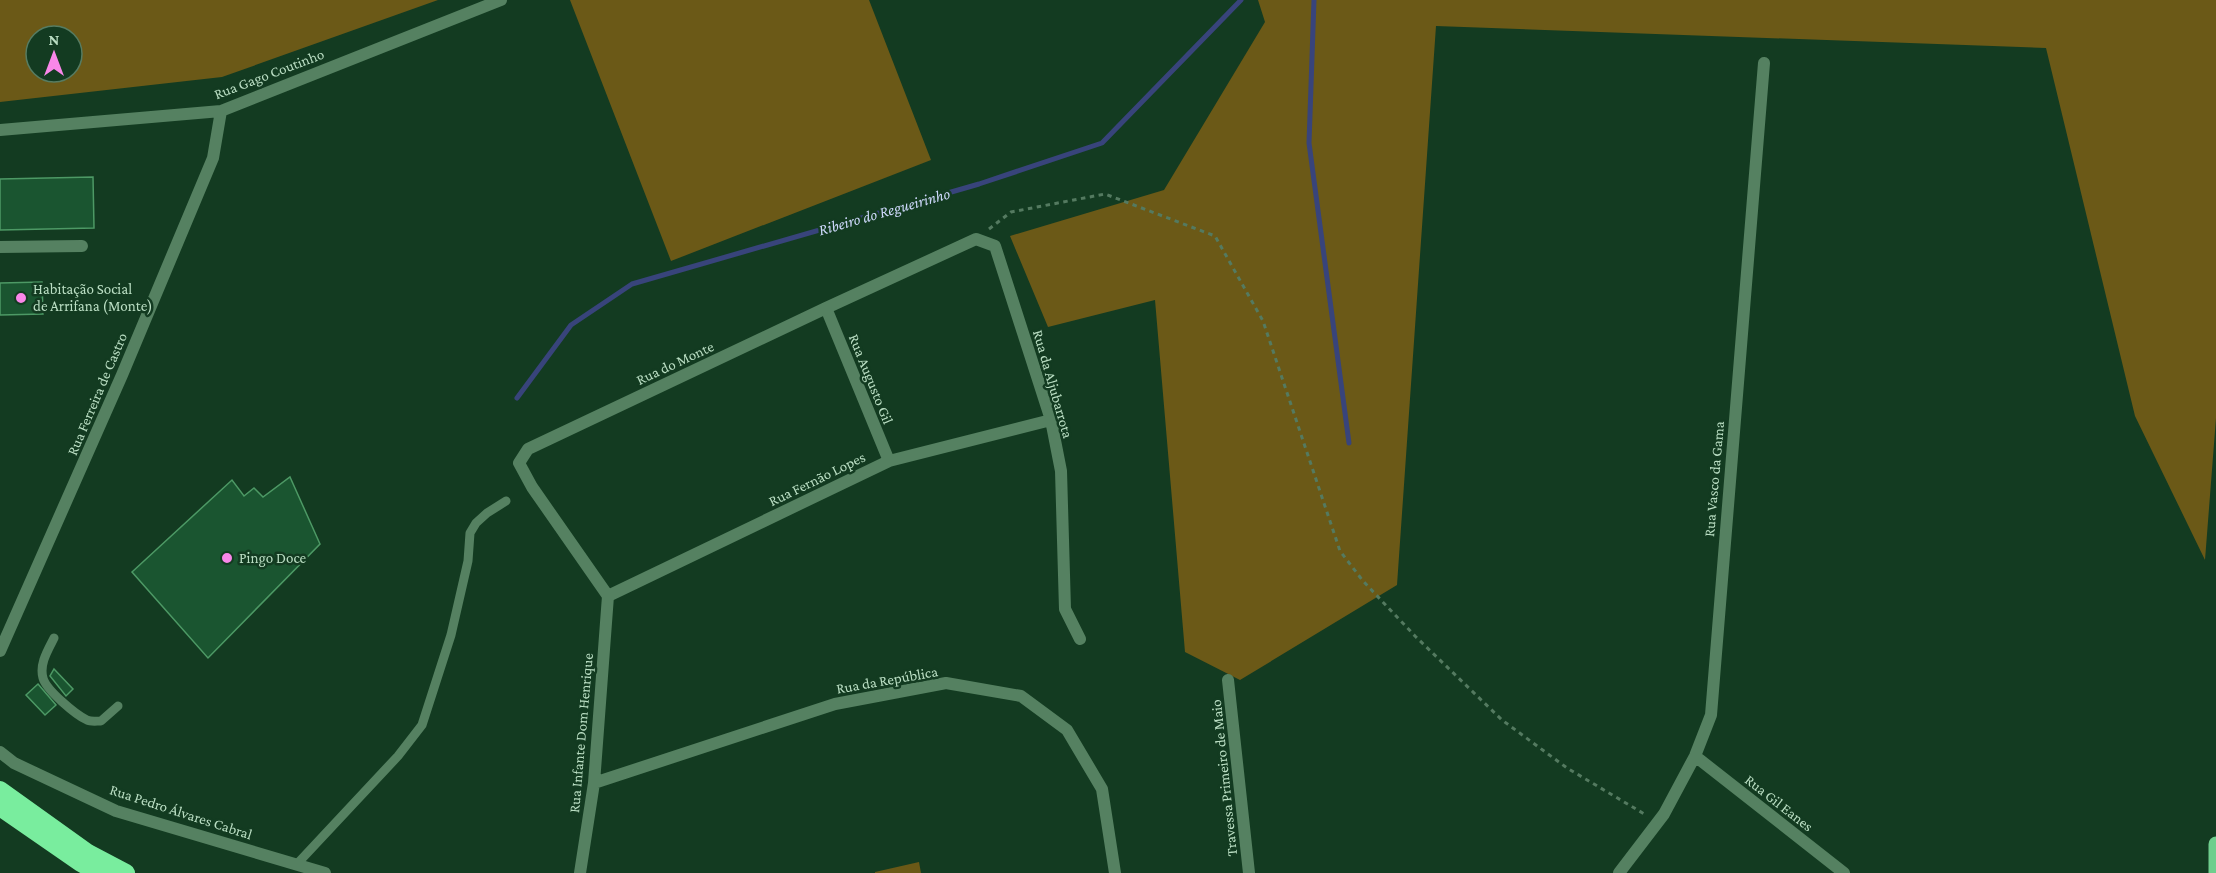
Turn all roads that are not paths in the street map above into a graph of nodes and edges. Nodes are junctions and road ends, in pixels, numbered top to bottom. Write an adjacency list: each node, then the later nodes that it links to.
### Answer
1 (501, 0): 3 (street, Rua Gago Coutinho)
2 (1764, 63): 19 (street, Rua Vasco da Gama)
3 (220, 111): 4 (street, Rua Gago Coutinho); 15 (street, Rua Ferreira de Castro)
4 (0, 130)
5 (82, 246): 7 (street)
6 (995, 246): 8 (street, Rua do Monte); 9 (street, Rua da Aljubarrota)
7 (0, 247)
8 (826, 308): 10 (street, Rua Augusto Gil); 12 (street, Rua do Monte)
9 (1051, 420): 10 (street, Rua Fernão Lopes); 14 (street, Rua da Aljubarrota)
10 (889, 461): 12 (street, Rua Fernão Lopes)
11 (506, 501): 24 (lane)
12 (608, 596): 20 (street, Rua Infante Dom Henrique)
13 (54, 638): 17 (lane)
14 (1080, 639)
15 (0, 651)
16 (1228, 680): 30 (street, Travessa Primeiro de Maio)
17 (118, 706)
18 (0, 752): 24 (street, Rua Pedro Álvares Cabral)
19 (1695, 756): 31 (street, Rua Vasco da Gama); 32 (street, Rua Gil Eanes)
20 (594, 783): 28 (street, Rua Infante Dom Henrique); 29 (street, Rua da República)
21 (0, 790): 26 (highway)
22 (0, 807): 25 (highway)
23 (2216, 844): 33 (main road)
24 (297, 864): 27 (street, Rua Pedro Álvares Cabral)
25 (98, 873)
26 (126, 873)
27 (325, 873)
28 (580, 873)
29 (1115, 873)
30 (1249, 873)
31 (1619, 873)
32 (1844, 873)
33 (2216, 873)

